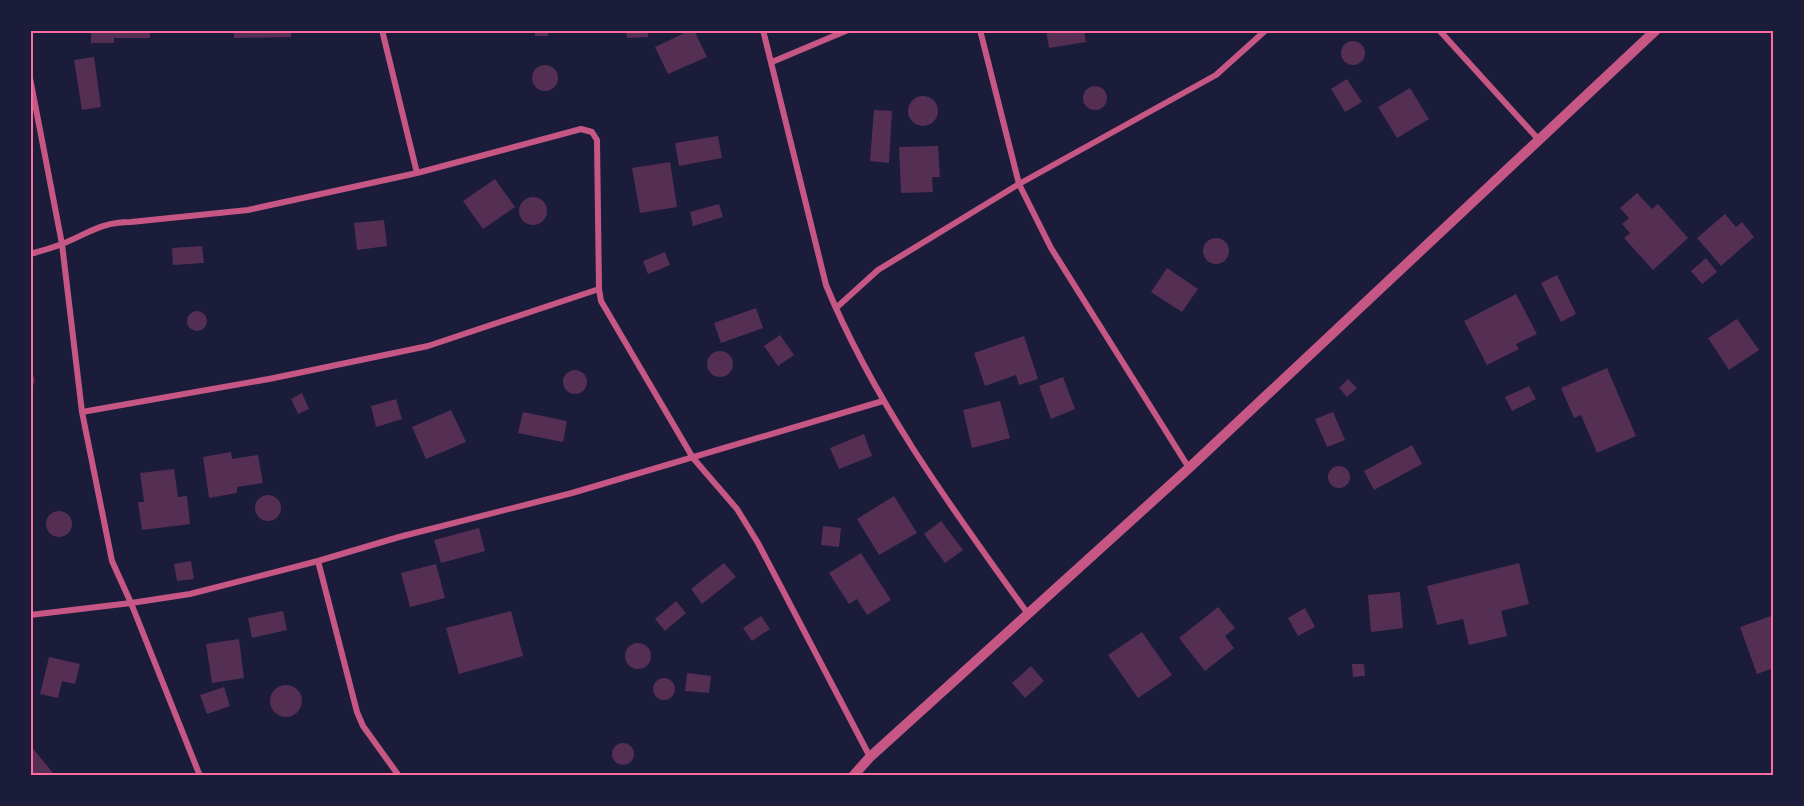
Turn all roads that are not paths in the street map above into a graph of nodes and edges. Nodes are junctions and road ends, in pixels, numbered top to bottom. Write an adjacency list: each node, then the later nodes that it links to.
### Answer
1 (382, 30): 11 (street)
2 (763, 30): 8 (street)
3 (848, 30): 8 (street)
4 (980, 30): 12 (street)
5 (1266, 30): 12 (street)
6 (1439, 30): 10 (street)
7 (1656, 30): 10 (street)
8 (772, 62): 16 (street)
9 (30, 78): 13 (street)
10 (1539, 140): 20 (street)
11 (417, 173): 13 (street); 15 (street)
12 (1018, 184): 16 (street); 20 (street)
13 (62, 244): 14 (street); 18 (street)
14 (30, 254)
15 (599, 289): 18 (street); 19 (street)
16 (836, 308): 17 (street)
17 (883, 401): 19 (street); 24 (street)
18 (82, 412): 22 (street)
19 (693, 458): 21 (street); 25 (street)
20 (1189, 468): 24 (street)
21 (318, 561): 22 (street); 27 (street)
22 (131, 603): 23 (street); 26 (street)
23 (30, 615)
24 (1028, 615): 25 (street)
25 (870, 757): 28 (street)
26 (200, 776)
27 (399, 776)
28 (853, 776)

